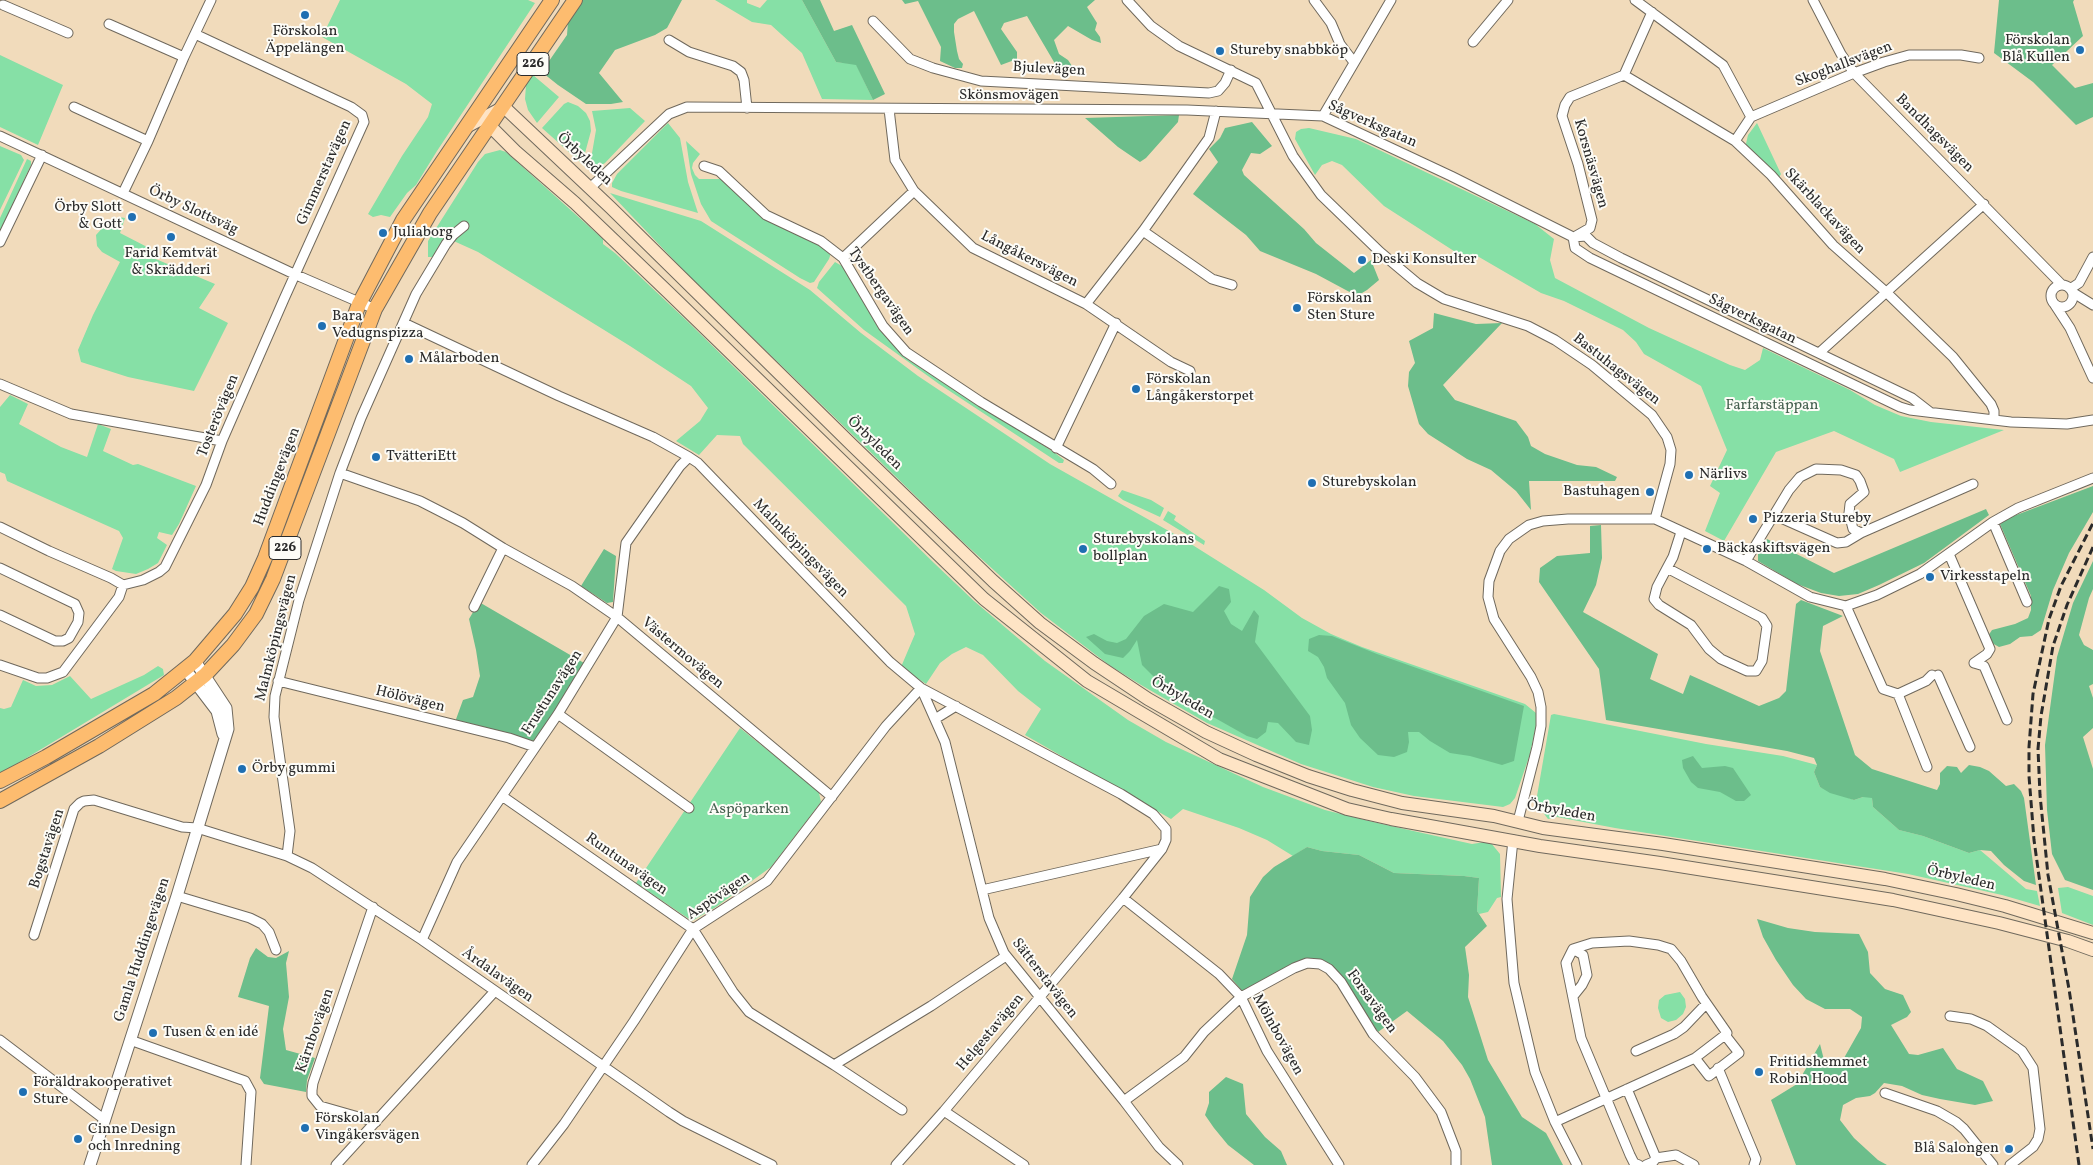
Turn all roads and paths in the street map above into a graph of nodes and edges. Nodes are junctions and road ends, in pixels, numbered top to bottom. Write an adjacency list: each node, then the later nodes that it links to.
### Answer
1 (211, 0): 15 (street)
2 (552, 0): 24 (main road, Huddingevägen / 226)
3 (575, 0): 26 (main road, Huddingevägen / 226)
4 (1127, 0): 21 (street)
5 (1314, 0): 20 (street)
6 (1391, 0): 20 (street)
7 (1508, 0): 17 (street)
8 (1635, 0): 11 (street)
9 (1813, 0): 22 (street, Bandhagsvägen)
10 (2, 5): 14 (street)
11 (1652, 12): 23 (street); 32 (street)
12 (873, 21): 21 (street, Bjulevägen)
13 (109, 24): 18 (street)
14 (68, 32)
15 (195, 34): 18 (street); 51 (street, Gimmerstavägen)
16 (669, 40): 27 (street)
17 (1473, 42)
18 (184, 57): 36 (street)
19 (1979, 58): 22 (street, Skoghallsvägen)
20 (1354, 61): 31 (street)
21 (1231, 70): 30 (street)
22 (1854, 73): 32 (street, Skoghallsvägen); 44 (street, Bandhagsvägen)
23 (1624, 76): 37 (street, Skärblackavägen); 47 (street, Korsnäsvägen)
24 (487, 96): 33 (main road); 34 (main road, Huddingevägen / 226)
25 (74, 107): 36 (street)
26 (504, 107): 33 (main road, Huddingevägen / 226); 40 (main road, Örbyleden)
27 (748, 108): 28 (street, Skönsmovägen); 40 (street, Skönsmovägen)
28 (889, 109): 29 (street, Skönsmovägen); 41 (street, Långåkersvägen)
29 (1216, 111): 30 (street, Skönsmovägen); 46 (street)
30 (1270, 113): 31 (street, Sågverksgatan); 81 (street, Bastuhagsvägen)
31 (1322, 116): 47 (street, Sågverksgatan)
32 (1751, 118): 37 (street)
33 (488, 121): 34 (main road); 43 (main road); 62 (main road, Huddingevägen / 226)
34 (464, 128): 59 (main road, Huddingevägen / 226)
35 (0, 136): 38 (street, Örby Slottsväg)
36 (148, 141): 42 (street)
37 (1735, 141): 56 (street, Skärblackavägen)
38 (42, 156): 42 (street, Örby Slottsväg); 48 (street)
39 (704, 166): 50 (street, Tystbergavägen)
40 (590, 188): 43 (main road); 115 (main road, Örbyleden)
41 (914, 191): 50 (street); 60 (street, Långåkersvägen)
42 (123, 194): 51 (street, Örby Slottsväg)
43 (575, 203): 117 (main road)
44 (1984, 204): 52 (street, Bandhagsvägen); 56 (street)
45 (464, 226): 63 (street, Malmköpingsvägen)
46 (1143, 231): 53 (street); 60 (street)
47 (1574, 237): 66 (street, Sågverksgatan); 70 (street, Sågverksgatan)
48 (0, 242)
49 (2093, 257): 54 (street)
50 (843, 258): 74 (street, Tystbergavägen)
51 (294, 274): 59 (street, Örby Slottsväg); 73 (street, Tosterövägen)
52 (2052, 275): 54 (street, Bandhagsvägen); 55 (street)
53 (1232, 285)
54 (2068, 289): 55 (street); 58 (street); 61 (street, Bandhagsvägen)
55 (2052, 291): 57 (street)
56 (1886, 292): 66 (street); 71 (street, Skärblackavägen)
57 (2053, 302): 58 (street); 65 (street)
58 (2069, 303): 61 (street); 65 (street)
59 (359, 304): 62 (street, Örby Slottsväg); 98 (main road, Huddingevägen / 226)
60 (1086, 304): 64 (street, Långåkersvägen)
61 (2093, 305)
62 (375, 309): 99 (main road, Huddingevägen / 226)
63 (404, 323): 75 (street, Malmköpingsvägen); 76 (street, Malmköpingsvägen)
64 (1116, 323): 67 (street, Långåkersvägen); 74 (street)
65 (2070, 328): 68 (street)
66 (1819, 354): 70 (street, Sågverksgatan)
67 (1190, 371)
68 (2093, 378)
69 (0, 384): 73 (street)
70 (1930, 412): 71 (street, Sågverksgatan)
71 (1994, 420): 72 (street, Sågverksgatan)
72 (2093, 420)
73 (222, 441): 91 (street, Tosterövägen)
74 (1056, 448): 78 (street, Tystbergavägen)
75 (689, 456): 96 (street, Frustunavägen); 101 (street, Malmköpingsvägen)
76 (340, 473): 86 (street, Västermovägen); 100 (street, Malmköpingsvägen)
77 (2093, 478): 82 (street)
78 (1111, 484)
79 (1972, 484): 85 (street)
80 (1774, 515): 85 (street); 85 (street); 88 (street)
81 (1655, 519): 84 (street); 115 (street)
82 (1993, 522): 87 (street); 92 (street)
83 (0, 527): 91 (street)
84 (1681, 532): 88 (street); 90 (street)
85 (1861, 533)
86 (503, 548): 93 (street); 96 (street, Västermovägen)
87 (1949, 554): 94 (street); 106 (street)
88 (1746, 561): 94 (street)
89 (0, 568): 95 (street)
90 (1666, 568): 90 (street)
91 (123, 585): 97 (street)
92 (2027, 602)
93 (474, 606)
94 (1846, 606): 102 (street)
95 (0, 614)
96 (617, 617): 104 (street, Frustunavägen); 112 (street, Västermovägen)
97 (0, 665)
98 (190, 665): 99 (street, Gamla Huddingevägen); 110 (main road, Huddingevägen / 226)
99 (200, 679): 113 (main road, Huddingevägen / 226); 116 (street, Gamla Huddingevägen)
100 (278, 681): 107 (street, Hölövägen); 119 (street, Malmköpingsvägen)
101 (921, 688): 103 (street, Malmköpingsvägen); 105 (street, Sätterstavägen); 112 (street, Aspövägen)
102 (1898, 694): 108 (street); 109 (street)
103 (956, 706): 105 (street); 118 (street, Malmköpingsvägen)
104 (558, 714): 107 (street, Frustunavägen); 114 (street)
105 (935, 719): 120 (street, Sätterstavägen)
106 (2007, 720)
107 (535, 747): 111 (street, Frustunavägen)
108 (1970, 747)
109 (1927, 767)
110 (0, 781)
111 (502, 796): 124 (street, Runtunavägen); 127 (street, Frustunavägen)
112 (832, 797): 124 (street, Aspövägen)
113 (0, 801)
114 (689, 808)
115 (1518, 821): 117 (main road); 125 (main road, Örbyleden)
116 (197, 828): 119 (street, Årdalavägen); 121 (street, Gamla Huddingevägen); 126 (street, Bogstavägen)
117 (1513, 840): 130 (main road); 154 (street)
118 (1162, 849): 120 (street); 122 (street, Helgestavägen)
119 (287, 856): 123 (street, Årdalavägen)
120 (982, 890): 131 (street, Sätterstavägen)
121 (177, 896): 129 (street); 140 (street, Gamla Huddingevägen)
122 (1123, 898): 134 (street, Helgestavägen); 135 (street, Mölnbovägen)
123 (372, 907): 127 (street, Årdalavägen); 153 (street, Kärnbovägen)
124 (693, 929): 143 (street, Runtunavägen); 144 (street, Aspövägen)
125 (2093, 933)
126 (34, 935)
127 (422, 940): 132 (street, Årdalavägen)
128 (1573, 949): 133 (street); 133 (street); 136 (street)
129 (276, 950)
130 (2093, 950)
131 (1006, 956): 134 (street, Sätterstavägen); 143 (street)
132 (495, 991): 144 (street, Årdalavägen); 153 (street)
133 (1574, 995): 148 (street)
134 (1040, 996): 149 (street, Sätterstavägen); 151 (street, Helgestavägen)
135 (1241, 997): 149 (street, Forsavägen); 164 (street, Mölnbovägen); 165 (street, Forsavägen)
136 (1706, 1004): 138 (street); 141 (street)
137 (1950, 1016): 172 (street)
138 (1727, 1033)
139 (0, 1040): 152 (street)
140 (130, 1040): 152 (street, Gamla Huddingevägen); 157 (street)
141 (1636, 1051)
142 (1695, 1058): 145 (street); 145 (street); 146 (street)
143 (834, 1065): 150 (street, Runtunavägen)
144 (603, 1067): 159 (street, Aspövägen); 160 (street, Årdalavägen)
145 (1718, 1068): 170 (street)
146 (1627, 1089): 148 (street); 155 (street)
147 (1885, 1093): 171 (street)
148 (1607, 1100): 154 (street); 167 (street)
149 (1124, 1101): 163 (street, Sätterstavägen)
150 (902, 1110)
151 (944, 1111): 161 (street, Helgestavägen); 162 (street)
152 (105, 1120): 156 (street, Gamla Huddingevägen)
153 (376, 1122): 158 (street)
154 (1556, 1122): 166 (street)
155 (1656, 1158): 168 (street); 169 (street)
156 (90, 1165)
157 (246, 1165)
158 (336, 1165)
159 (532, 1165)
160 (772, 1165)
161 (896, 1165)
162 (1024, 1165)
163 (1178, 1165)
164 (1339, 1165)
165 (1456, 1165)
166 (1577, 1165)
167 (1639, 1165)
168 (1646, 1165)
169 (1694, 1165)
170 (1754, 1165)
171 (1993, 1165)
172 (2010, 1165)

